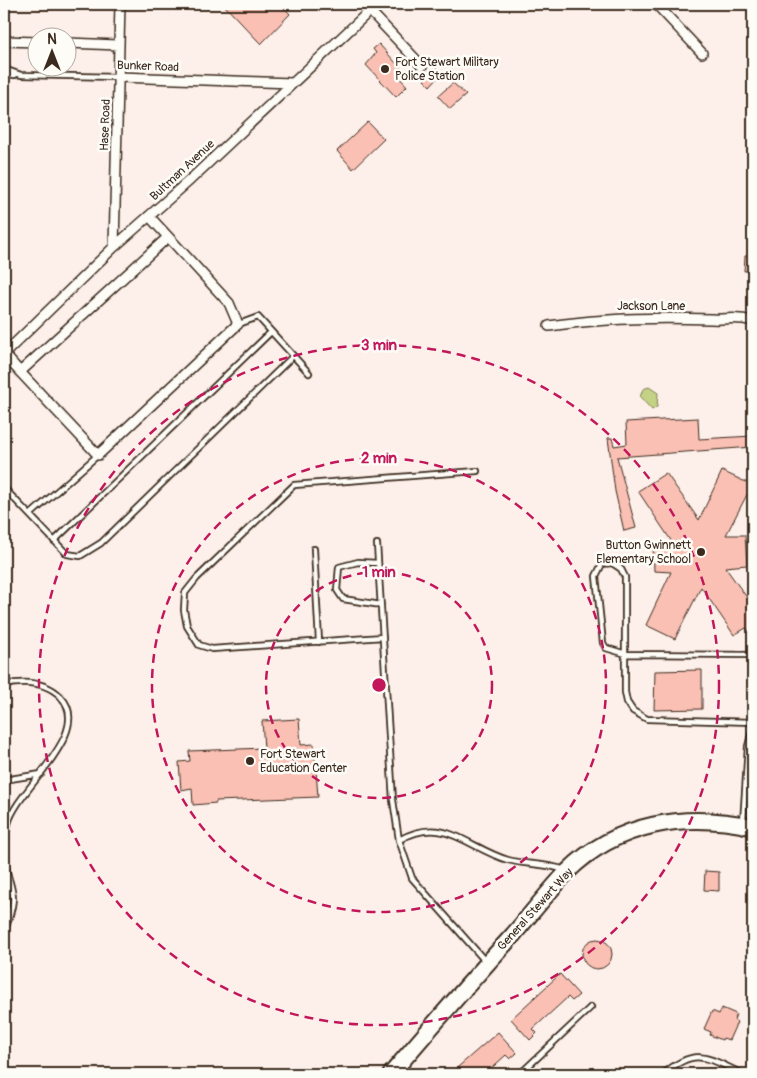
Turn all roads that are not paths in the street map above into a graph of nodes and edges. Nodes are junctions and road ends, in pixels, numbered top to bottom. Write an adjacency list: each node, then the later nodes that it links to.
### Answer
1 (120, 4): 8 (street, Hase Road)
2 (378, 4): 4 (street, Bultman Avenue)
3 (656, 4): 9 (street)
4 (370, 11): 10 (street); 15 (street, Bultman Avenue)
5 (4, 41): 6 (street)
6 (28, 42)
7 (78, 43): 8 (street)
8 (118, 45): 14 (street, Hase Road)
9 (702, 53)
10 (422, 66)
11 (4, 69): 13 (lane, Bunker Road)
12 (4, 74): 13 (lane)
13 (21, 75): 14 (lane, Bunker Road)
14 (119, 77): 15 (street, Bunker Road); 18 (street, Hase Road)
15 (293, 83): 16 (street, Bultman Avenue)
16 (149, 216): 17 (street); 18 (street, Bultman Avenue)
17 (168, 236): 20 (street); 25 (street)
18 (114, 247): 23 (street, Bultman Avenue)
19 (753, 321): 21 (street, Jackson Lane)
20 (238, 324): 22 (lane); 27 (street)
21 (549, 326)
22 (271, 332): 24 (lane); 31 (lane)
23 (4, 354): 25 (street)
24 (292, 357): 26 (lane); 31 (lane)
25 (20, 372): 27 (street)
26 (309, 373)
27 (98, 455): 30 (lane)
28 (477, 471): 37 (lane)
29 (4, 488): 30 (lane)
30 (30, 515): 31 (lane)
31 (54, 541)
32 (377, 544): 34 (lane)
33 (314, 549): 37 (lane)
34 (378, 563): 35 (lane); 35 (lane)
35 (380, 605): 36 (lane)
36 (382, 637): 37 (lane); 46 (lane)
37 (319, 642)
38 (626, 654): 38 (lane); 39 (lane); 41 (lane)
39 (753, 655)
40 (4, 684): 43 (lane)
41 (753, 722)
42 (753, 728): 45 (lane)
43 (41, 774): 44 (lane); 48 (lane)
44 (4, 780)
45 (748, 825): 47 (main road, General Stewart Way)
46 (399, 840): 47 (lane); 49 (lane)
47 (568, 871): 49 (main road, General Stewart Way)
48 (4, 932)
49 (487, 962): 51 (main road, General Stewart Way)
50 (591, 1007): 52 (lane)
51 (391, 1074)
52 (520, 1074)
53 (662, 1074): 54 (lane)
54 (743, 1074)

